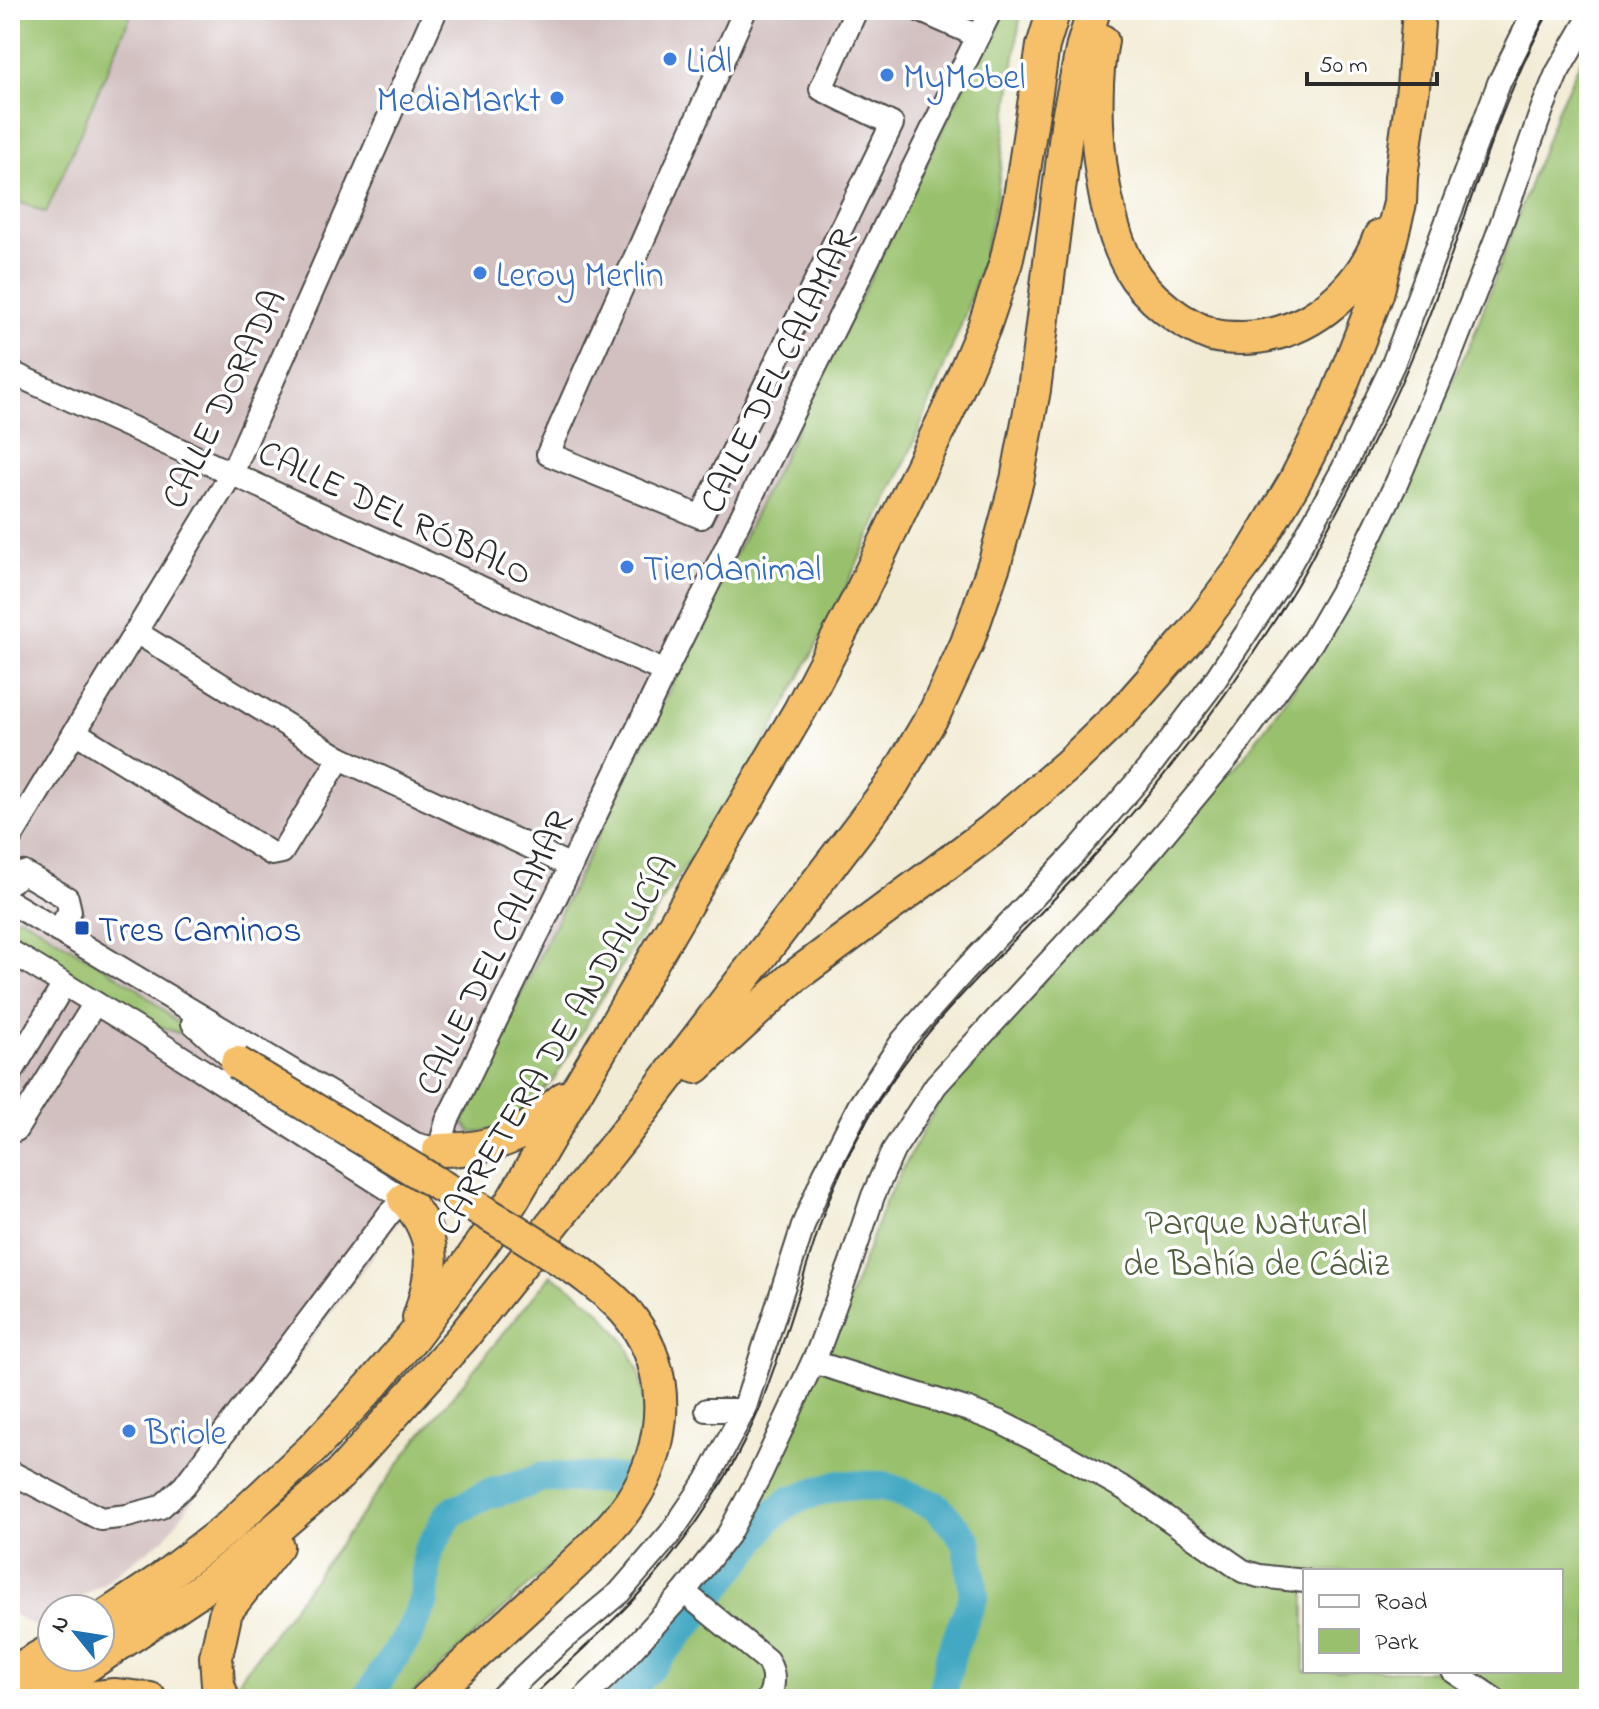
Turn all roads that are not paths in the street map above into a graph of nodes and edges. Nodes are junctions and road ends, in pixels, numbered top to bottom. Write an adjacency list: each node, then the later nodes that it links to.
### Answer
1 (436, 10): 21 (street, CALLE DORADA)
2 (745, 10): 18 (street)
3 (856, 10): 14 (street)
4 (919, 10): 13 (street)
5 (991, 10): 13 (street, CALLE DEL CALAMAR)
6 (1031, 10): 20 (highway)
7 (1054, 10): 20 (highway)
8 (1094, 10): 40 (highway)
9 (1109, 10): 15 (highway)
10 (1419, 10): 15 (highway)
11 (1535, 10): 46 (street)
12 (1589, 18): 44 (street)
13 (978, 36): 16 (street, CALLE DEL CALAMAR)
14 (875, 160): 16 (street); 18 (street)
15 (1403, 168): 40 (highway)
16 (909, 177): 19 (street, CALLE DEL CALAMAR)
17 (10, 372): 21 (street, CALLE DEL RÓBALO)
18 (771, 373): 19 (street)
19 (805, 389): 23 (street, CALLE DEL CALAMAR)
20 (949, 409): 38 (highway, CARRETERA DE ANDALUCÍA)
21 (232, 473): 22 (street, CALLE DORADA); 23 (street, CALLE DEL RÓBALO)
22 (136, 632): 24 (street, CALLE DORADA); 25 (street)
23 (665, 672): 27 (street, CALLE DEL CALAMAR)
24 (75, 732): 25 (street); 26 (street, CALLE DORADA)
25 (340, 758): 27 (street)
26 (10, 839)
27 (571, 866): 41 (street, CALLE DEL CALAMAR)
28 (10, 882): 30 (street)
29 (10, 902): 30 (street)
30 (58, 931): 33 (street)
31 (10, 951): 32 (street)
32 (64, 984): 34 (street); 37 (street)
33 (157, 991): 36 (street); 41 (street)
34 (95, 1003): 35 (street); 39 (street)
35 (136, 1028): 36 (street); 42 (street)
36 (237, 1063): 59 (highway, bridge)
37 (10, 1075)
38 (581, 1083): 41 (highway); 43 (highway, CARRETERA DE ANDALUCÍA)
39 (10, 1126)
40 (626, 1132): 48 (highway)
41 (439, 1150)
42 (404, 1199): 43 (highway); 47 (street)
43 (412, 1338): 51 (highway, CARRETERA DE ANDALUCÍA)
44 (813, 1362): 49 (street); 50 (street)
45 (707, 1410): 46 (street)
46 (744, 1410): 60 (street)
47 (10, 1472)
48 (320, 1492): 55 (highway); 58 (highway)
49 (1303, 1581)
50 (684, 1592): 61 (street); 62 (street)
51 (116, 1609)
52 (36, 1659): 54 (highway)
53 (1456, 1673): 63 (street)
54 (10, 1674)
55 (27, 1699)
56 (80, 1699): 57 (highway)
57 (150, 1699)
58 (223, 1699)
59 (427, 1699)
60 (499, 1699)
61 (583, 1699)
62 (768, 1699)
63 (1494, 1699)

